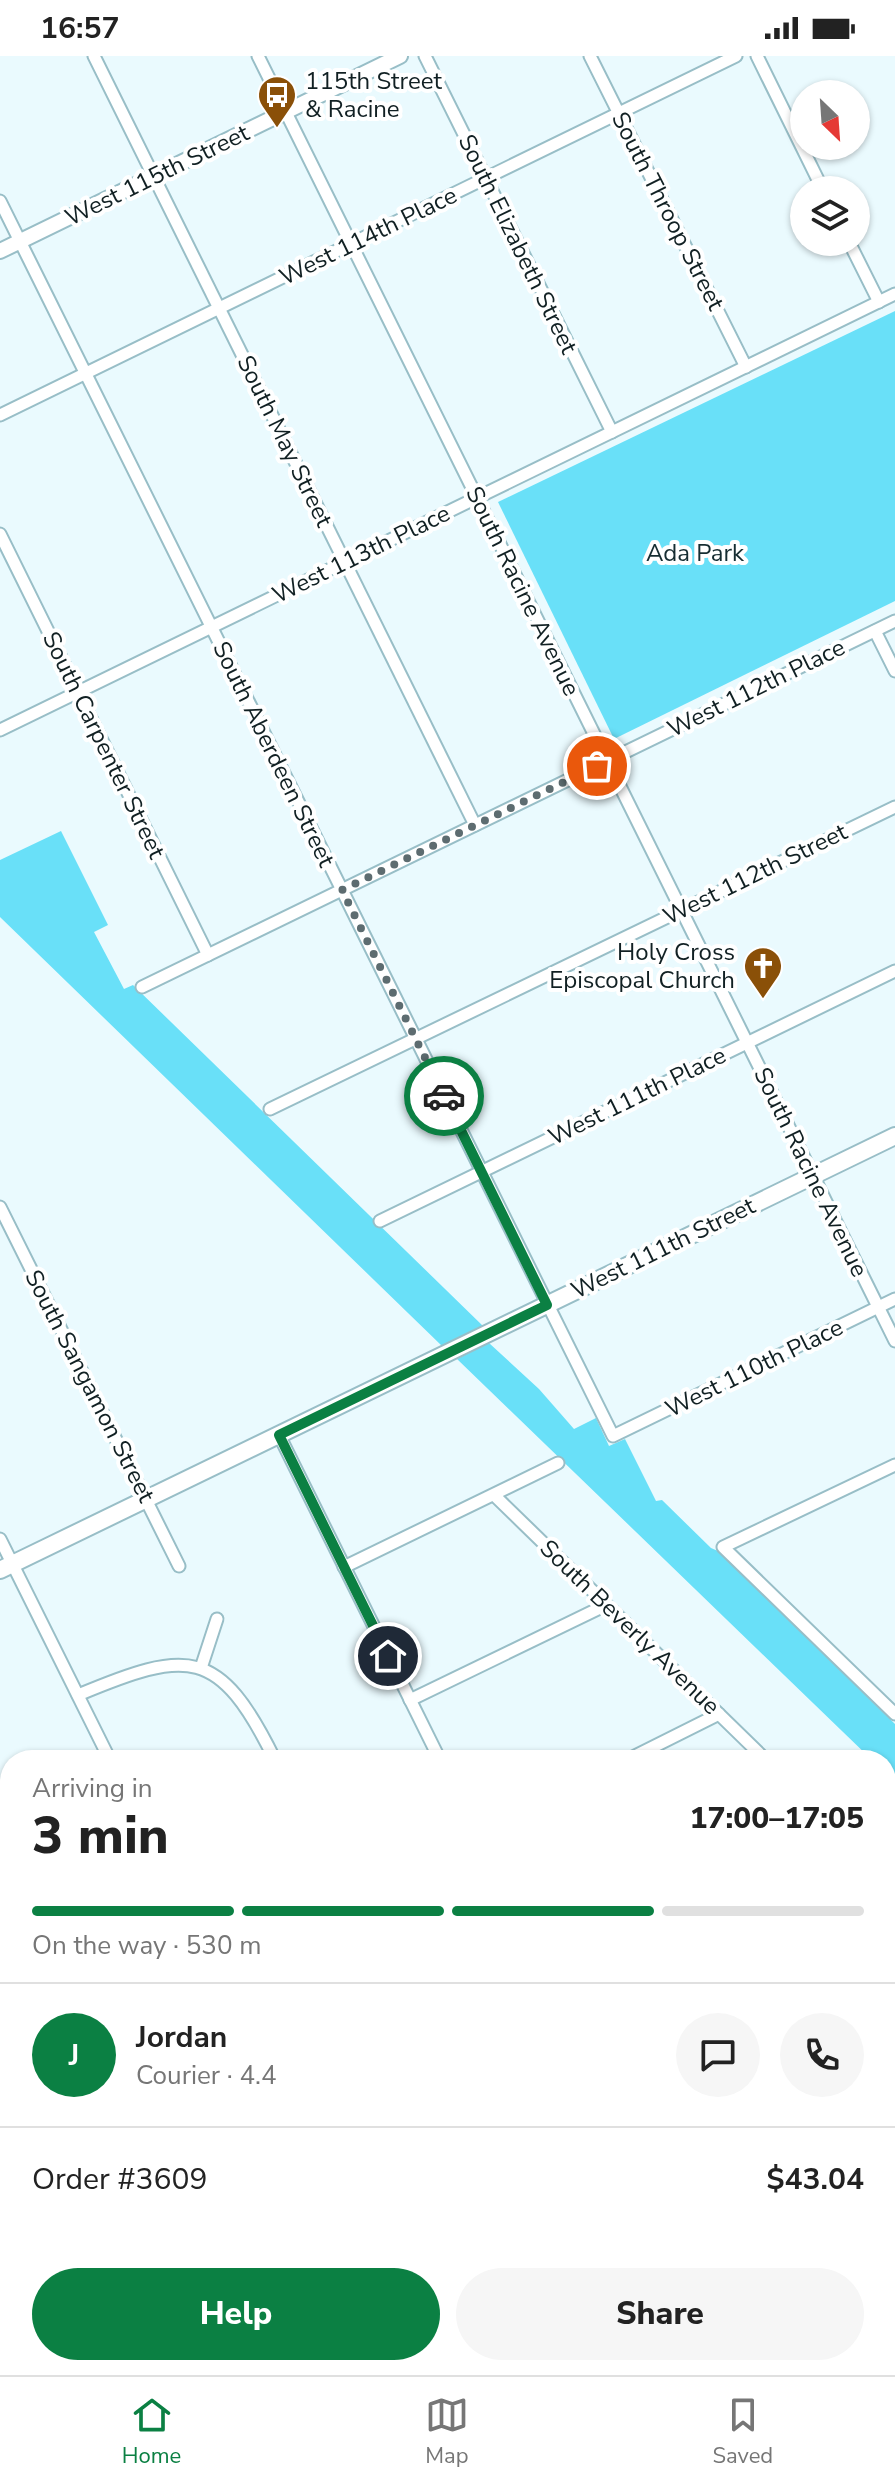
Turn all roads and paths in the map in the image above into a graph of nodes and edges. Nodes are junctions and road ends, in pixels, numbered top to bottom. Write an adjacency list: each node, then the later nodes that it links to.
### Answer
1 (94, 56): 10 (street, South May Street)
2 (258, 56): 8 (street, South Racine Avenue)
3 (400, 56): 8 (street, West 115th Street)
4 (425, 56): 12 (street, South Elizabeth Street)
5 (590, 56): 9 (street, South Throop Street)
6 (736, 56): 9 (street, West 114th Place)
7 (757, 56): 11 (street)
8 (286, 111): 10 (street, West 115th Street); 15 (street, South Racine Avenue)
9 (619, 113): 12 (street, West 114th Place); 21 (street, South Throop Street)
10 (153, 176): 14 (street, West 115th Street); 20 (street, South May Street)
11 (816, 176)
12 (486, 178): 15 (street, West 114th Place); 24 (street, South Elizabeth Street)
13 (0, 201): 14 (street, South Aberdeen Street)
14 (20, 241): 16 (street, West 115th Street); 22 (street, South Aberdeen Street)
15 (351, 244): 20 (street, West 114th Place); 25 (street, South Racine Avenue)
16 (0, 251)
17 (856, 256): 19 (street)
18 (895, 294): 19 (street, West 113th Place)
19 (879, 302): 21 (street, West 113th Place)
20 (219, 308): 22 (street, West 114th Place); 27 (street, South May Street)
21 (746, 367): 24 (street, West 113th Place)
22 (86, 373): 23 (street, West 114th Place); 29 (street, South Aberdeen Street)
23 (0, 415)
24 (612, 432): 25 (street, West 113th Place)
25 (477, 498): 27 (street, West 113th Place); 34 (street, South Racine Avenue)
26 (0, 534): 32 (street, South Carpenter Street)
27 (345, 562): 29 (street, West 113th Place); 36 (street, South May Street)
28 (895, 621): 30 (street, West 112th Place)
29 (212, 627): 32 (street, West 113th Place); 37 (street, South Aberdeen Street)
30 (875, 631): 31 (street); 34 (street, West 112th Place)
31 (895, 671)
32 (78, 692): 33 (street, West 113th Place); 39 (street, South Carpenter Street)
33 (0, 730)
34 (608, 761): 36 (street, West 112th Place); 38 (street, South Racine Avenue)
35 (895, 807): 38 (street, West 112th Street)
36 (475, 825): 37 (street, West 112th Place)
37 (342, 890): 39 (street, West 112th Place); 42 (street, South Aberdeen Street)
38 (682, 910): 42 (street, West 112th Street); 43 (street, South Racine Avenue)
39 (208, 955): 41 (street, West 112th Place)
40 (895, 971): 43 (street, West 111th Place)
41 (142, 987)
42 (416, 1039): 44 (street, West 112th Street); 46 (street, South Aberdeen Street)
43 (747, 1043): 46 (street, West 111th Place); 47 (street, South Racine Avenue)
44 (270, 1109)
45 (895, 1136): 47 (main road, West 111th Street)
46 (481, 1172): 49 (street, West 111th Place); 53 (street, South Aberdeen Street)
47 (813, 1176): 53 (main road, West 111th Street); 54 (street, South Racine Avenue)
48 (0, 1207): 50 (street, South Sangamon Street)
49 (380, 1221)
50 (13, 1234): 51 (street); 61 (street, South Sangamon Street)
51 (0, 1240)
52 (895, 1299): 54 (street, West 110th Place)
53 (547, 1305): 56 (main road, West 111th Street); 57 (street, South Aberdeen Street)
54 (878, 1307): 55 (street, South Racine Avenue); 57 (street, West 110th Place)
55 (895, 1341)
56 (279, 1435): 61 (main road, West 111th Street); 65 (street)
57 (613, 1436)
58 (558, 1463): 60 (street)
59 (895, 1465): 72 (street)
60 (494, 1495): 65 (street); 66 (street, South Beverly Avenue)
61 (146, 1499): 63 (street, South Sangamon Street); 64 (main road, West 111th Street)
62 (0, 1539): 64 (street)
63 (179, 1566)
64 (6, 1567): 69 (street)
65 (344, 1567): 70 (street)
66 (606, 1605): 70 (street); 71 (street, South Beverly Avenue)
67 (217, 1619): 68 (street)
68 (201, 1668): 69 (street); 74 (street)
69 (78, 1695): 73 (street)
70 (410, 1700): 75 (street)
71 (719, 1714): 76 (street); 77 (street, South Beverly Avenue)
72 (895, 1714)
73 (105, 1750)
74 (270, 1750)
75 (435, 1750)
76 (647, 1750)
77 (756, 1750)

